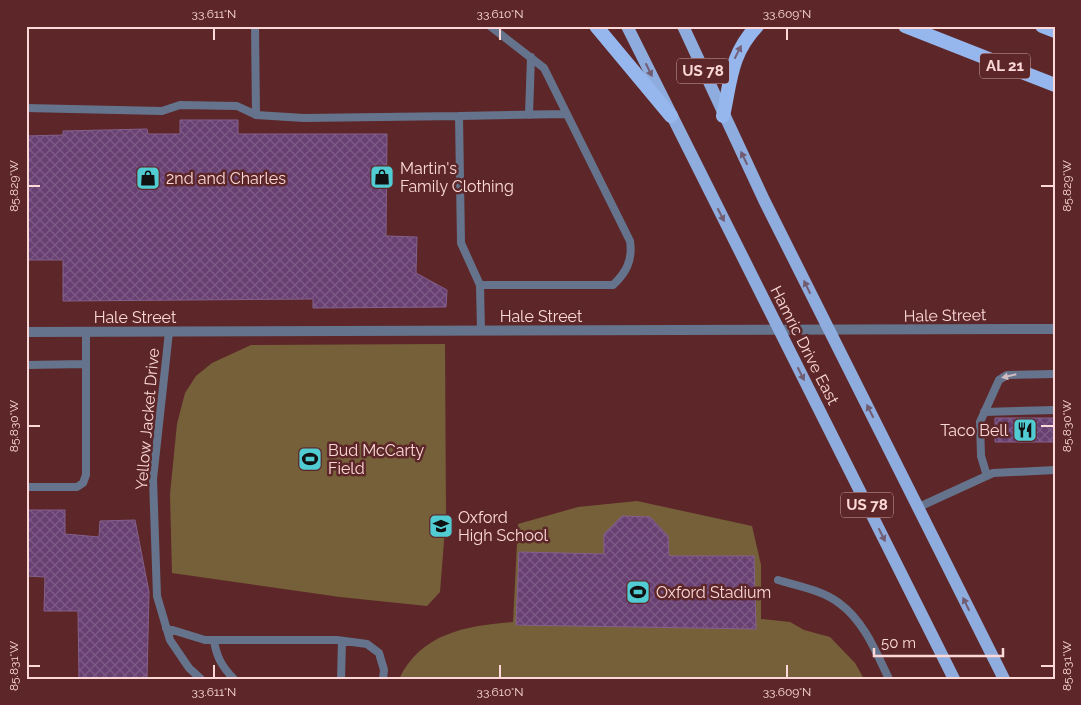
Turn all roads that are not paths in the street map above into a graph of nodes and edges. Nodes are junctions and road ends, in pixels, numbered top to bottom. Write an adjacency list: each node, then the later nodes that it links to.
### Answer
1 (255, 26): 15 (lane)
2 (490, 26): 10 (lane)
3 (596, 26): 17 (highway)
4 (627, 26): 17 (main road, Hamric Drive East / US 78, one-way to 17)
5 (682, 26): 18 (main road, Hamric Drive East / US 78)
6 (757, 26): 18 (highway, one-way to 6)
7 (905, 26): 11 (highway, AL 21)
8 (1042, 26): 9 (highway)
9 (1055, 31)
10 (531, 57): 13 (lane); 14 (lane)
11 (1055, 85)
12 (26, 108): 15 (lane)
13 (529, 114): 14 (lane); 16 (lane)
14 (566, 114): 19 (lane)
15 (256, 115): 16 (lane)
16 (459, 116): 19 (lane)
17 (671, 116): 22 (main road, Hamric Drive East / US 78, one-way to 22)
18 (723, 116): 23 (main road, Hamric Drive East / US 78, one-way to 18)
19 (480, 285): 21 (lane)
20 (1055, 329): 23 (street, Hale Street)
21 (481, 331): 22 (street, Hale Street); 26 (street, Hale Street)
22 (779, 331): 23 (street, Hale Street); 45 (main road, Hamric Drive East / US 78, one-way to 45)
23 (828, 331): 35 (main road, Hamric Drive East / US 78, one-way to 23)
24 (26, 332): 25 (street, Hale Street)
25 (86, 332): 26 (street, Hale Street); 27 (lane)
26 (169, 332): 37 (lane, Yellow Jacket Drive)
27 (86, 364): 28 (lane); 34 (lane)
28 (26, 365)
29 (1055, 374): 31 (lane, one-way to 31)
30 (1055, 410): 31 (lane)
31 (984, 412): 33 (lane)
32 (1055, 470): 33 (lane)
33 (986, 476): 35 (lane)
34 (26, 487)
35 (919, 507): 46 (main road, Hamric Drive East / US 78, one-way to 35)
36 (778, 580): 44 (lane)
37 (166, 628): 38 (lane); 40 (lane, Yellow Jacket Drive)
38 (214, 640): 39 (lane); 41 (lane)
39 (342, 641): 42 (lane); 43 (lane)
40 (201, 679)
41 (234, 679)
42 (342, 679)
43 (383, 679)
44 (889, 679)
45 (954, 679)
46 (1004, 679)

